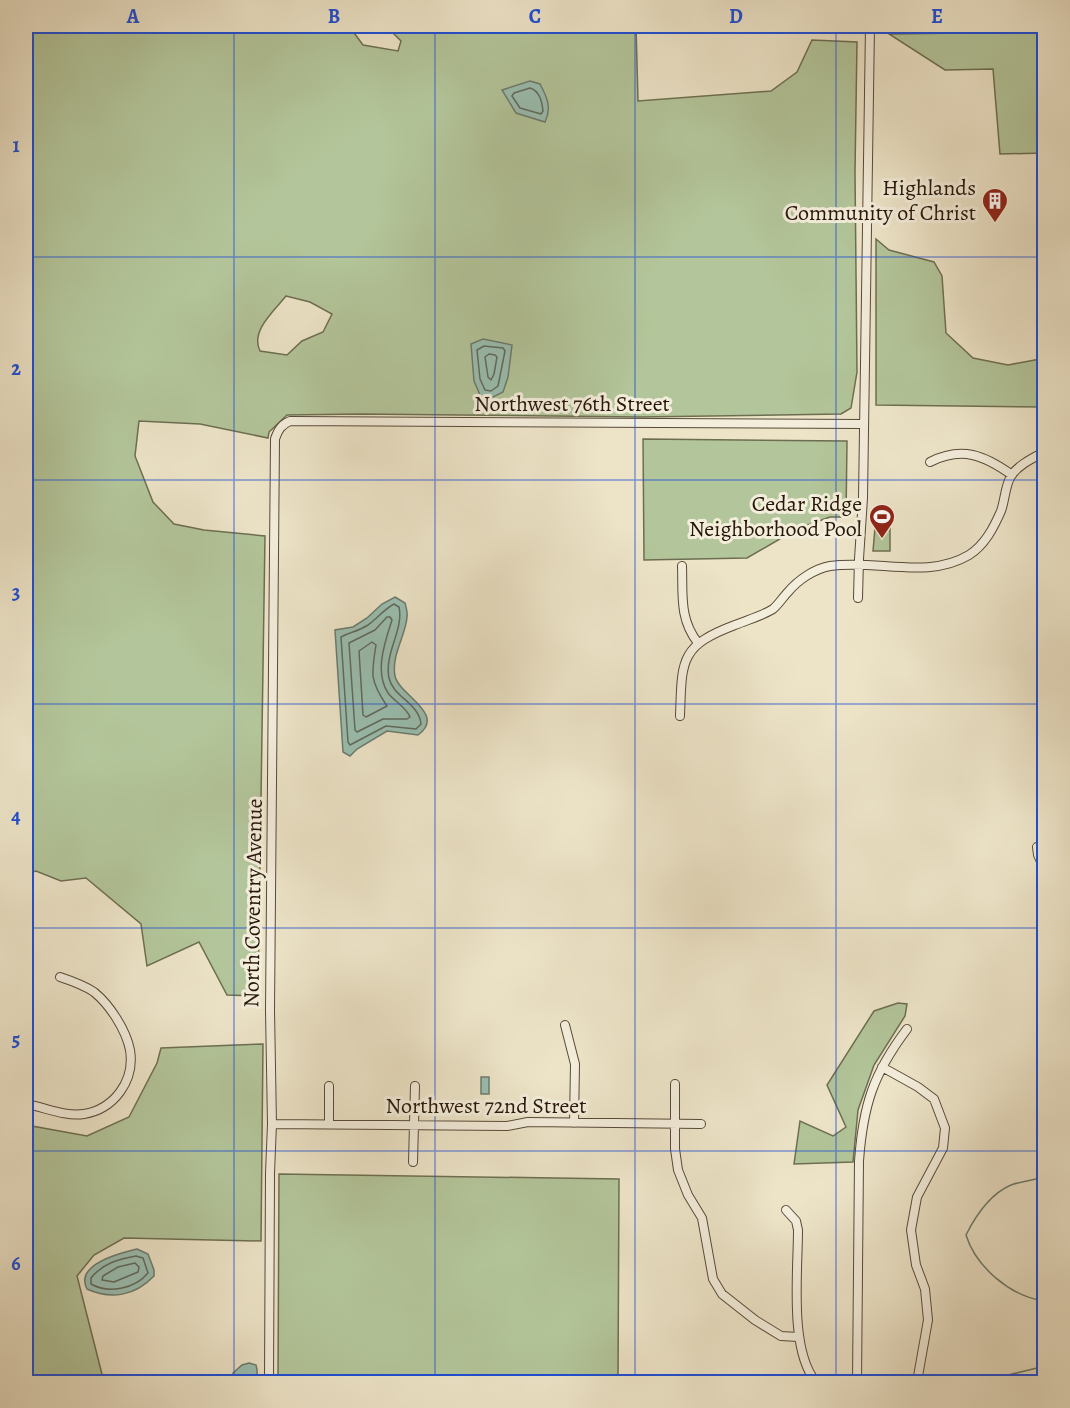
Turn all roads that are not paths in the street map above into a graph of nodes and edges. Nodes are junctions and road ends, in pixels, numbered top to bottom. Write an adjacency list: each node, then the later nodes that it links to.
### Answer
1 (870, 26): 2 (street)
2 (864, 424): 3 (street, Northwest 76th Street); 7 (street)
3 (281, 426): 24 (street, North Coventry Avenue)
4 (1044, 452): 6 (street)
5 (930, 462): 6 (street)
6 (1012, 475): 7 (street)
7 (859, 565): 9 (street); 10 (street)
8 (682, 566): 10 (street)
9 (858, 598)
10 (698, 643): 11 (street)
11 (680, 716)
12 (1037, 847): 13 (street)
13 (1044, 868)
14 (60, 977): 21 (street)
15 (565, 1025): 22 (street)
16 (907, 1029): 17 (street)
17 (882, 1067): 33 (street); 34 (street)
18 (675, 1084): 23 (street)
19 (329, 1086): 25 (street)
20 (415, 1086): 27 (street)
21 (26, 1104)
22 (574, 1123): 23 (street, Northwest 72nd Street); 27 (street, Northwest 72nd Street)
23 (675, 1123): 26 (street, Northwest 72nd Street); 30 (street)
24 (272, 1124): 25 (street, Northwest 72nd Street); 31 (street, North Coventry Avenue)
25 (329, 1124): 27 (street, Northwest 72nd Street)
26 (700, 1124)
27 (415, 1125): 28 (street)
28 (413, 1162)
29 (786, 1210): 30 (street)
30 (798, 1337): 32 (street)
31 (269, 1383)
32 (816, 1383)
33 (857, 1383)
34 (917, 1383)

